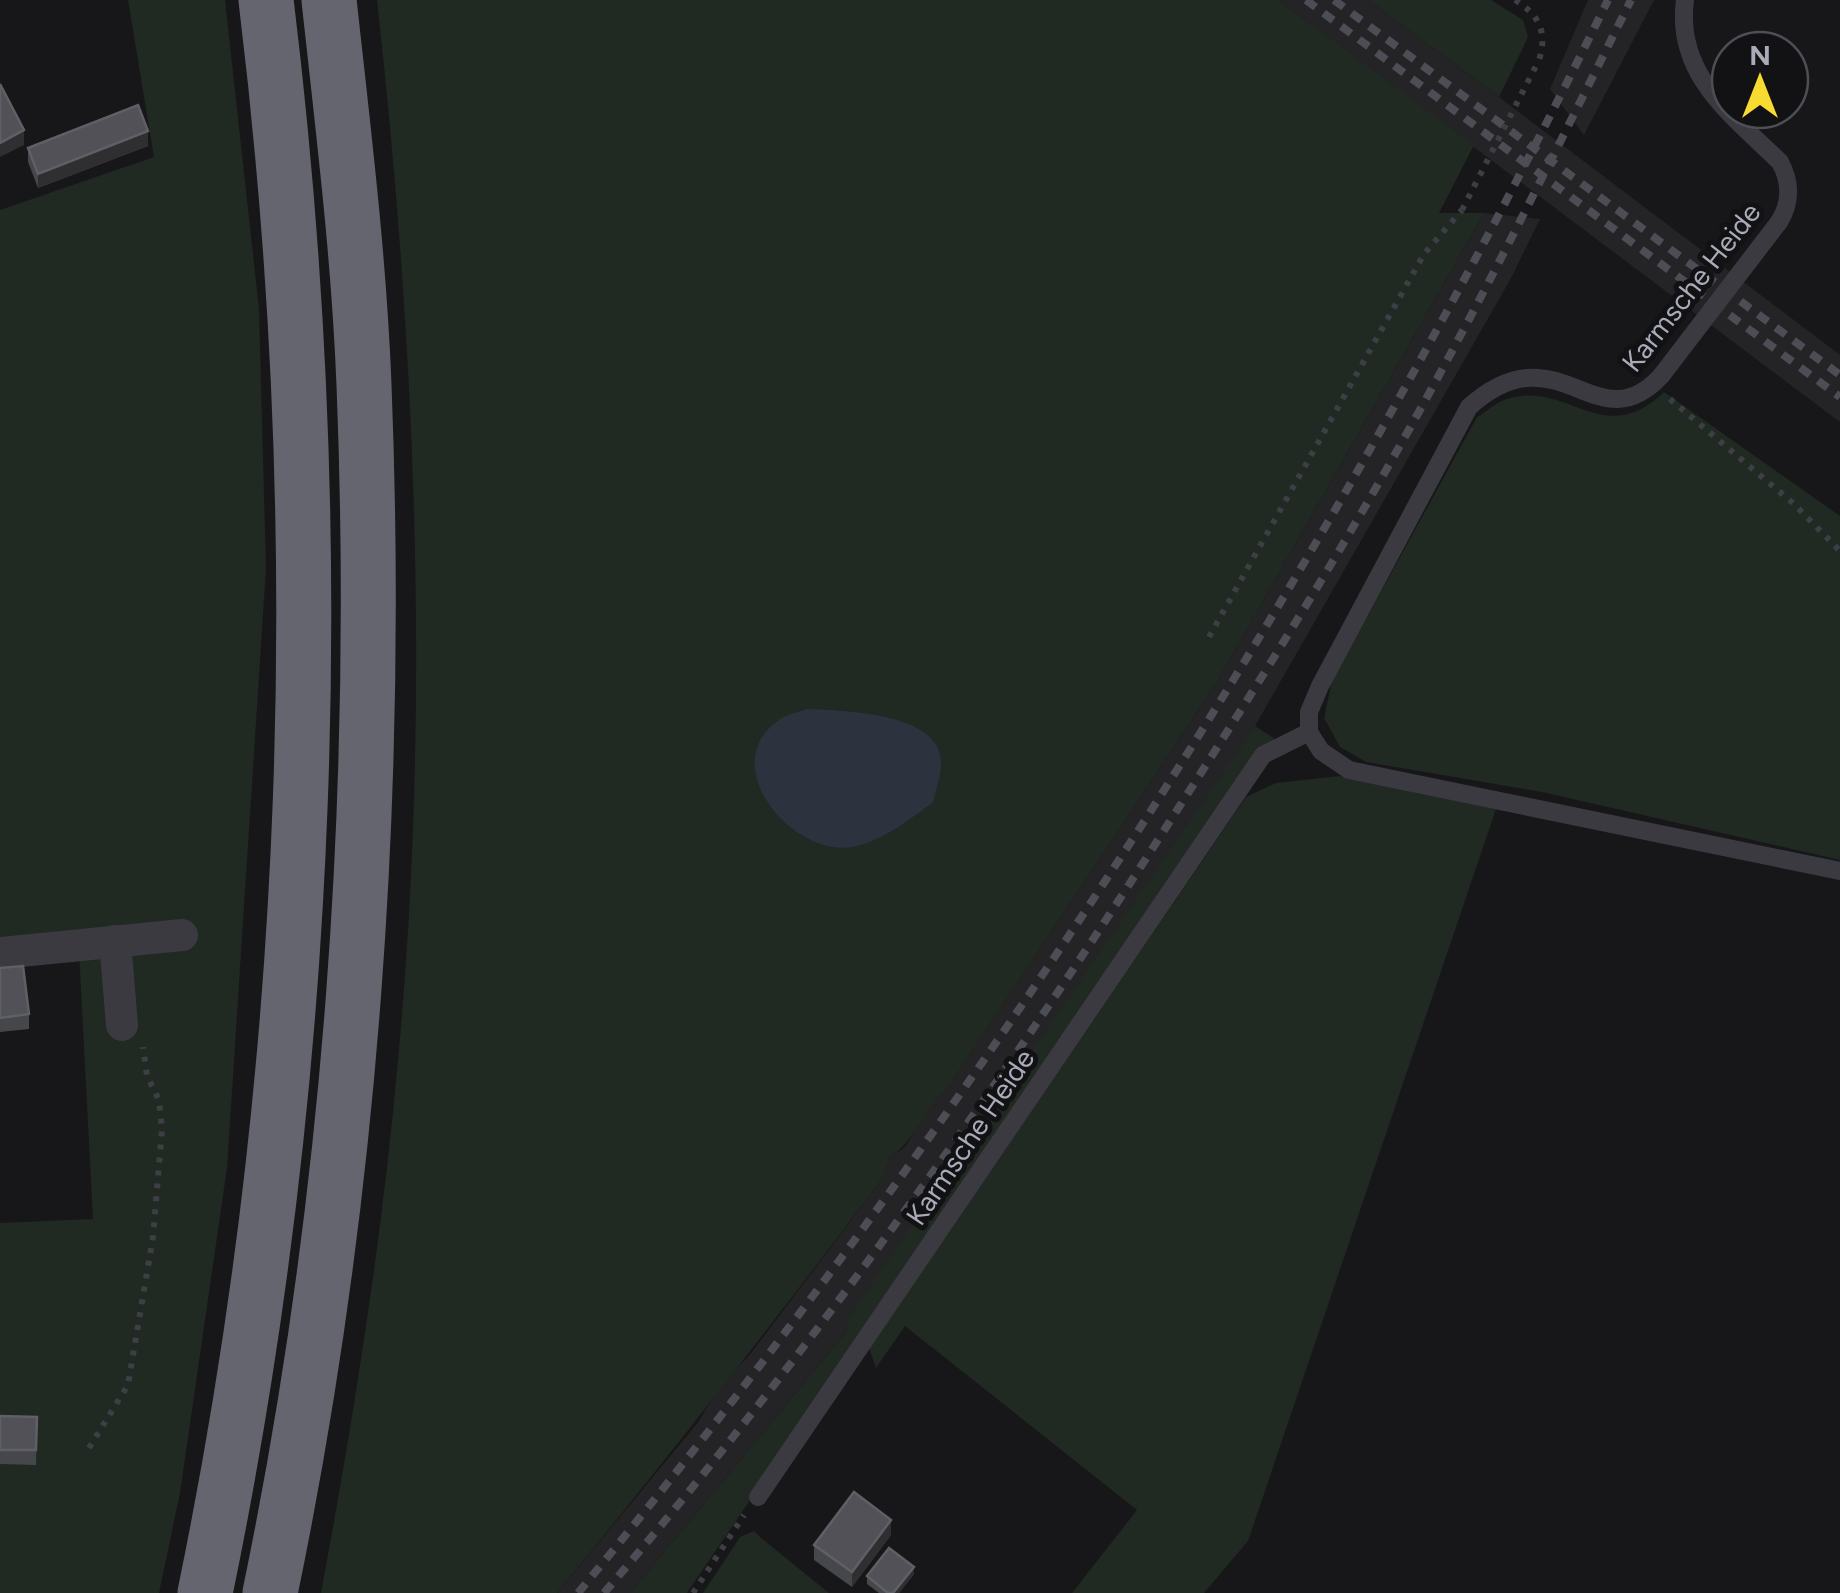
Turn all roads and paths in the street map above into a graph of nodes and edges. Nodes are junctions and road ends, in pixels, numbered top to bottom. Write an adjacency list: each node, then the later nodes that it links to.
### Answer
1 (266, 0): 16 (highway)
2 (328, 0): 17 (highway)
3 (1515, 0): 7 (path, bridge)
4 (1686, 0): 5 (lane, Karmsche Heide, bridge)
5 (1657, 381): 6 (path); 8 (lane, Karmsche Heide)
6 (1840, 551)
7 (1210, 636)
8 (1309, 732): 9 (lane); 15 (lane, Karmsche Heide)
9 (1840, 871)
10 (182, 935): 11 (street)
11 (115, 941): 12 (street); 13 (street)
12 (0, 952)
13 (122, 1025): 14 (path)
14 (90, 1448)
15 (758, 1497): 18 (path)
16 (206, 1593)
17 (270, 1593)
18 (694, 1593)

